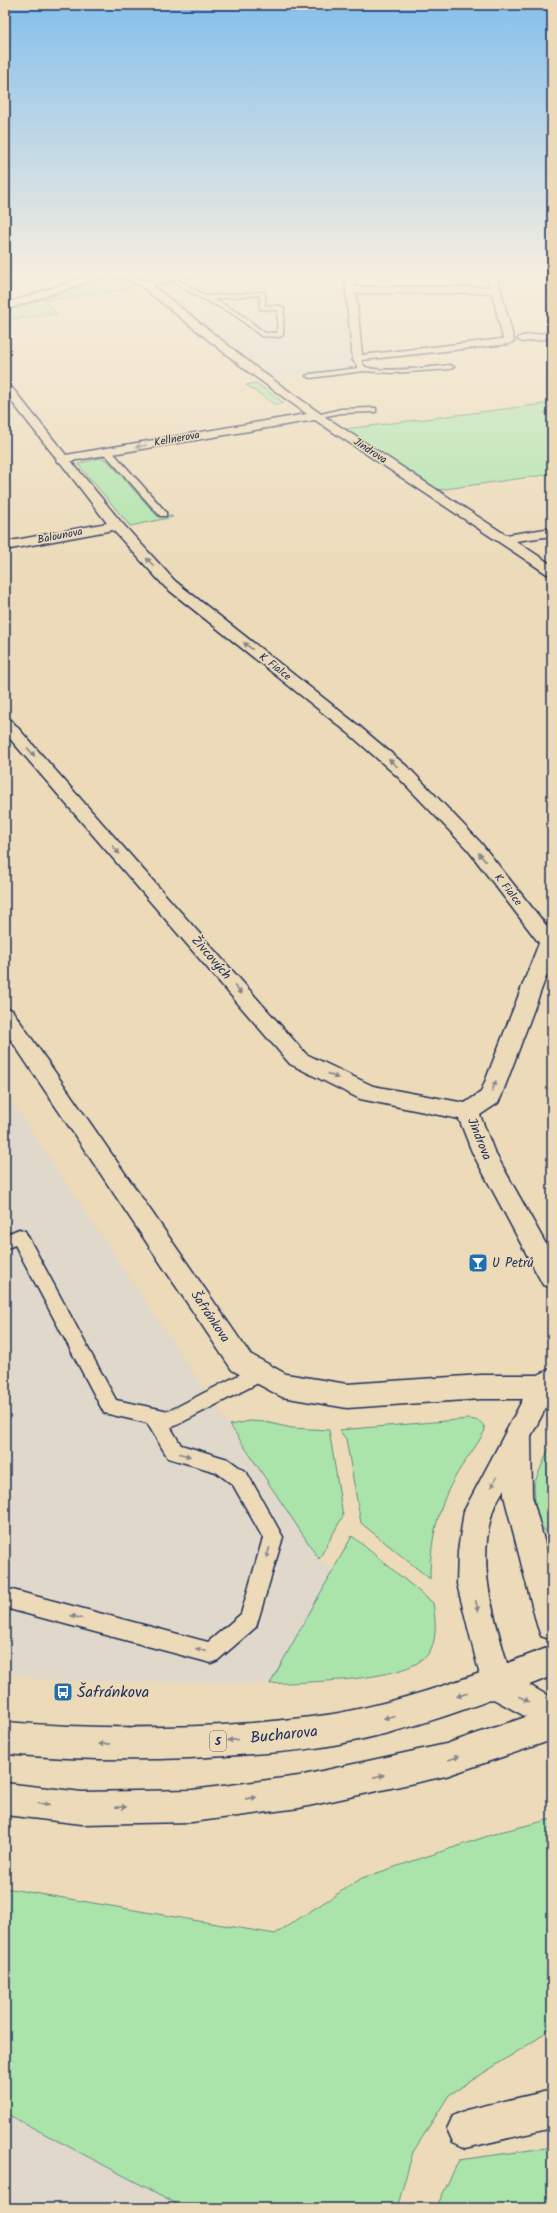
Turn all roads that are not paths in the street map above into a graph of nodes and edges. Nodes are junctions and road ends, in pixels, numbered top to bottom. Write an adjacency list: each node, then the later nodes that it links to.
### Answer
1 (260, 375): 6 (street, Jindrova)
2 (316, 375): 3 (lane)
3 (310, 376)
4 (5, 386): 8 (street, K Fialce)
5 (373, 410): 6 (lane)
6 (317, 416): 7 (street, Kellnerova, one-way to 7); 12 (street, Jindrova)
7 (107, 451): 8 (street, Kellnerova); 9 (lane)
8 (61, 459): 10 (street, K Fialce)
9 (163, 514)
10 (116, 525): 13 (street, Balounova); 16 (street, K Fialce, one-way to 10)
11 (552, 532): 12 (street)
12 (503, 539): 14 (street, Jindrova)
13 (5, 546)
14 (552, 570)
15 (5, 722): 18 (street, Živcových, one-way to 18)
16 (550, 939): 18 (street, Jindrova, one-way to 16)
17 (5, 1015): 21 (street, Šafránkova)
18 (468, 1112): 20 (street, Jindrova)
19 (12, 1239): 23 (lane)
20 (552, 1278)
21 (260, 1373): 22 (street, Šafránkova); 23 (lane)
22 (548, 1383): 24 (street)
23 (153, 1416): 27 (lane, one-way to 27)
24 (519, 1435): 25 (street); 30 (street, one-way to 30)
25 (527, 1535): 26 (street); 28 (street)
26 (552, 1564)
27 (5, 1598)
28 (552, 1624)
29 (552, 1662): 30 (street, Bucharova / 5)
30 (497, 1684): 31 (street, one-way to 31); 33 (street, Bucharova / 5, one-way to 33)
31 (552, 1715)
32 (552, 1724): 34 (street, one-way to 32)
33 (5, 1738)
34 (5, 1799)
35 (552, 2109): 36 (street)
36 (466, 2129)

